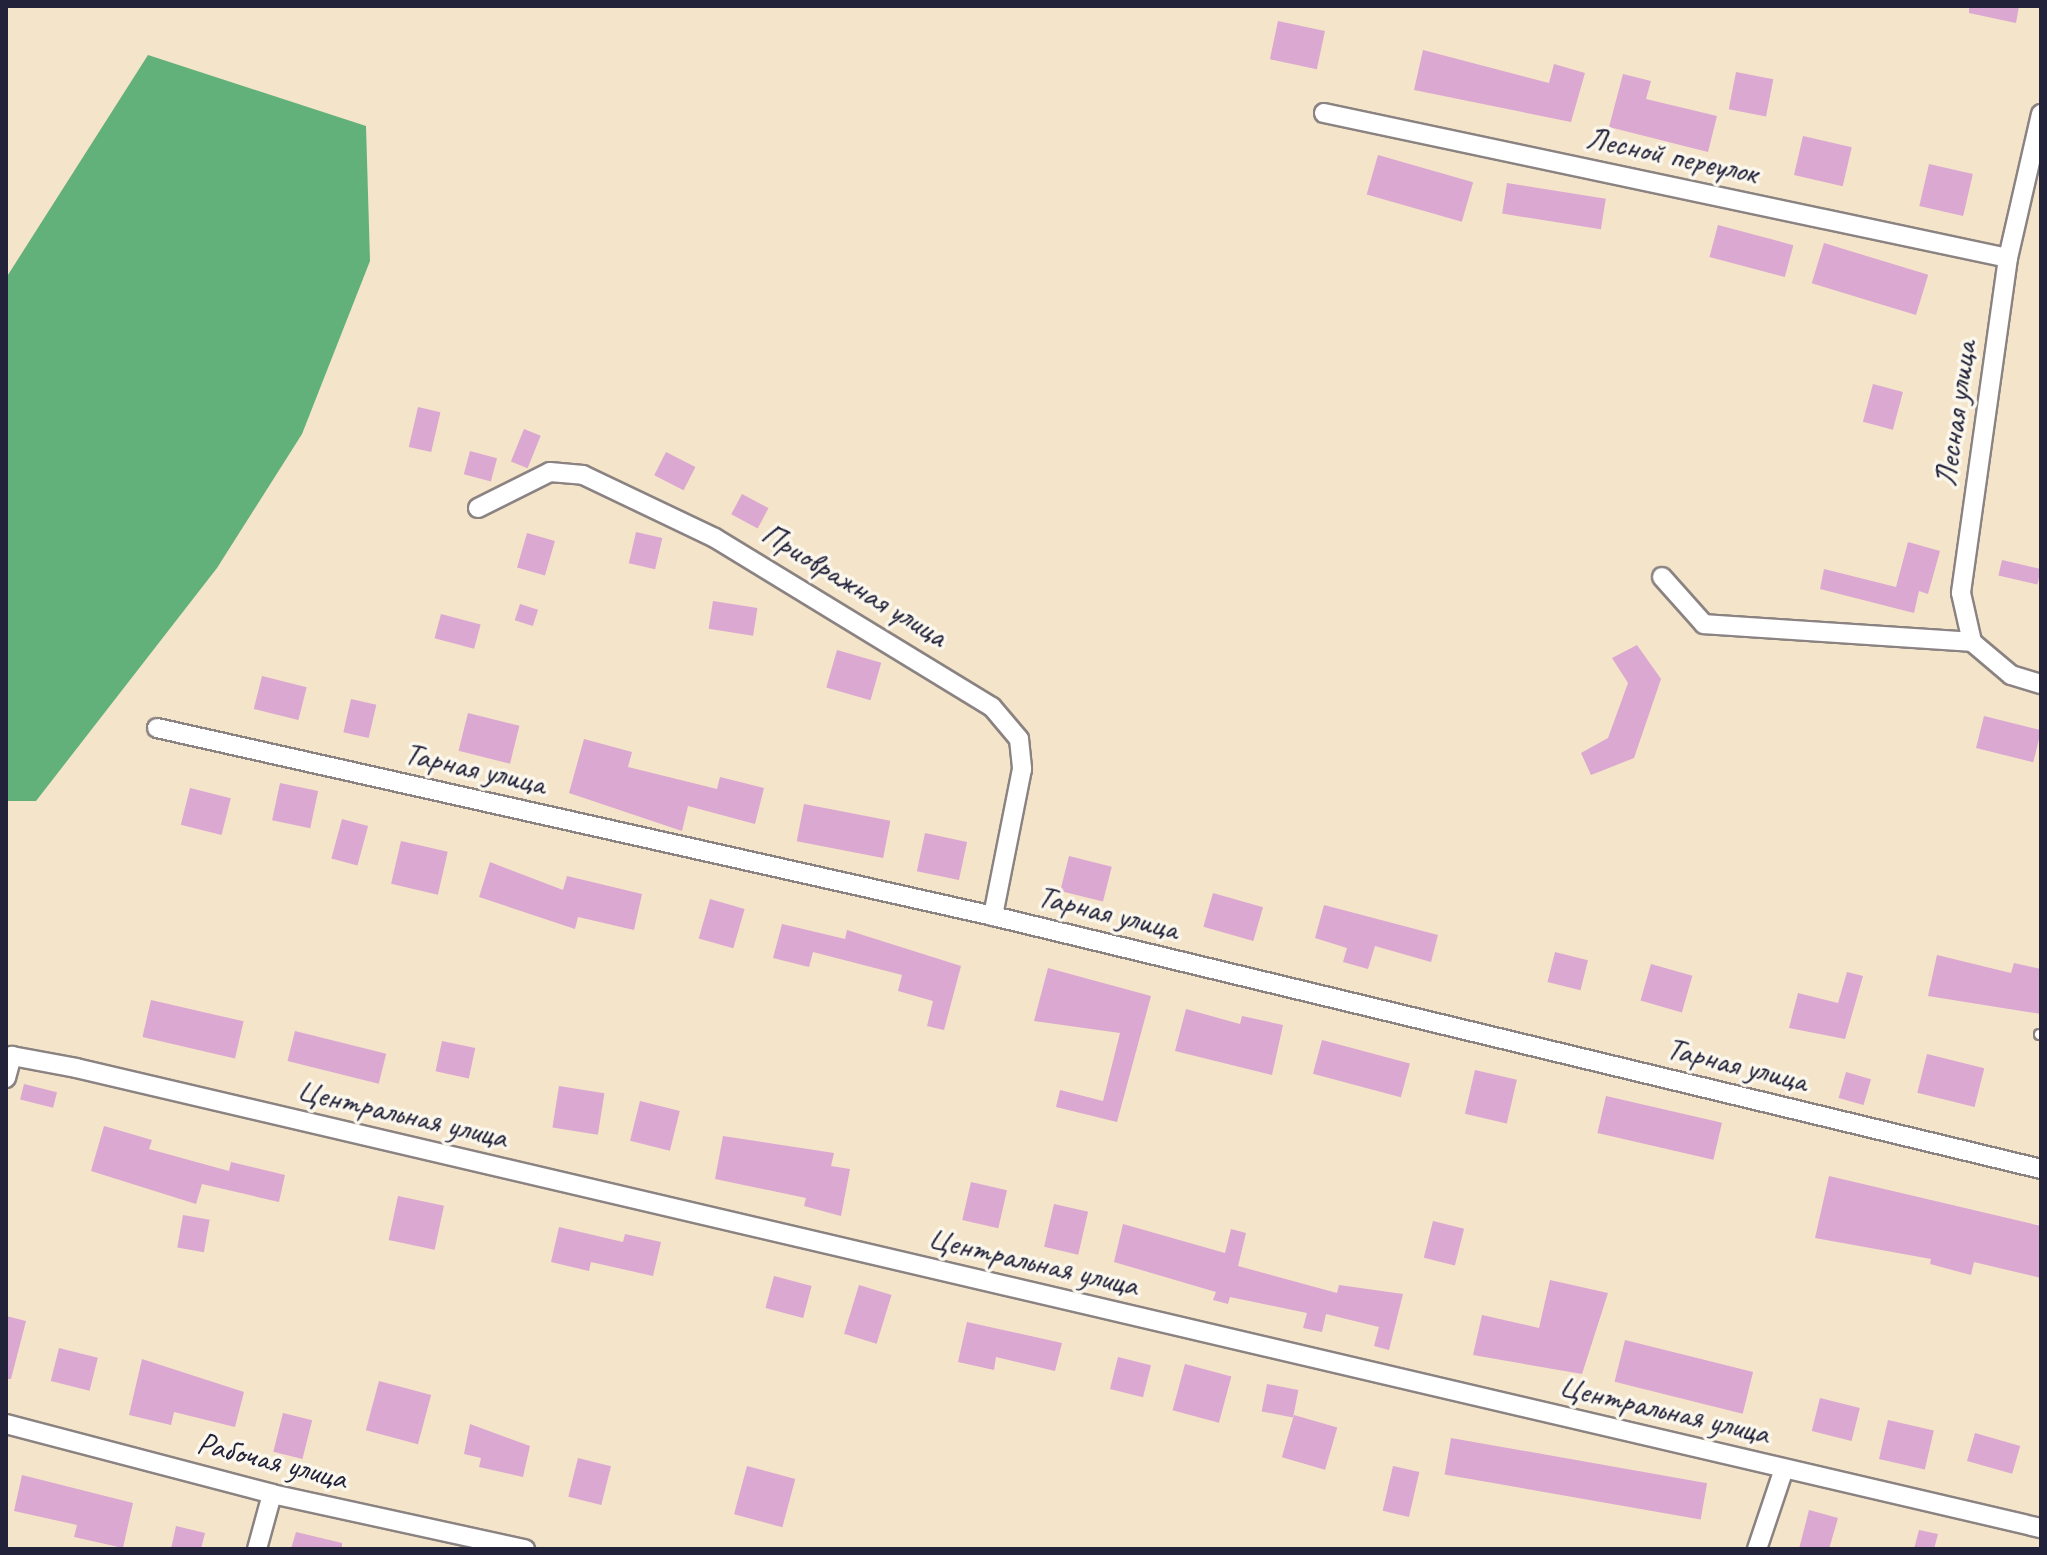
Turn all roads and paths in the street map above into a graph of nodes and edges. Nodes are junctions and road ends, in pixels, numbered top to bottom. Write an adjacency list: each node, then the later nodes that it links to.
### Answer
1 (1324, 113): 3 (street, Лесной переулок)
2 (2041, 114): 3 (street, Лесная улица)
3 (2008, 258): 6 (street, Лесная улица)
4 (478, 508): 9 (street, Приовражная улица)
5 (1662, 577): 6 (street)
6 (1972, 642): 7 (street)
7 (2041, 684)
8 (157, 728): 9 (street, Тарная улица)
9 (993, 916): 11 (street, Тарная улица)
10 (6, 1078): 13 (street, Центральная улица)
11 (2041, 1169)
12 (6, 1424): 14 (street, Рабочая улица)
13 (1784, 1469): 15 (street, Центральная улица); 18 (street)
14 (272, 1494): 16 (street); 17 (street, Рабочая улица)
15 (2041, 1528)
16 (257, 1549)
17 (525, 1549)
18 (1757, 1549)

